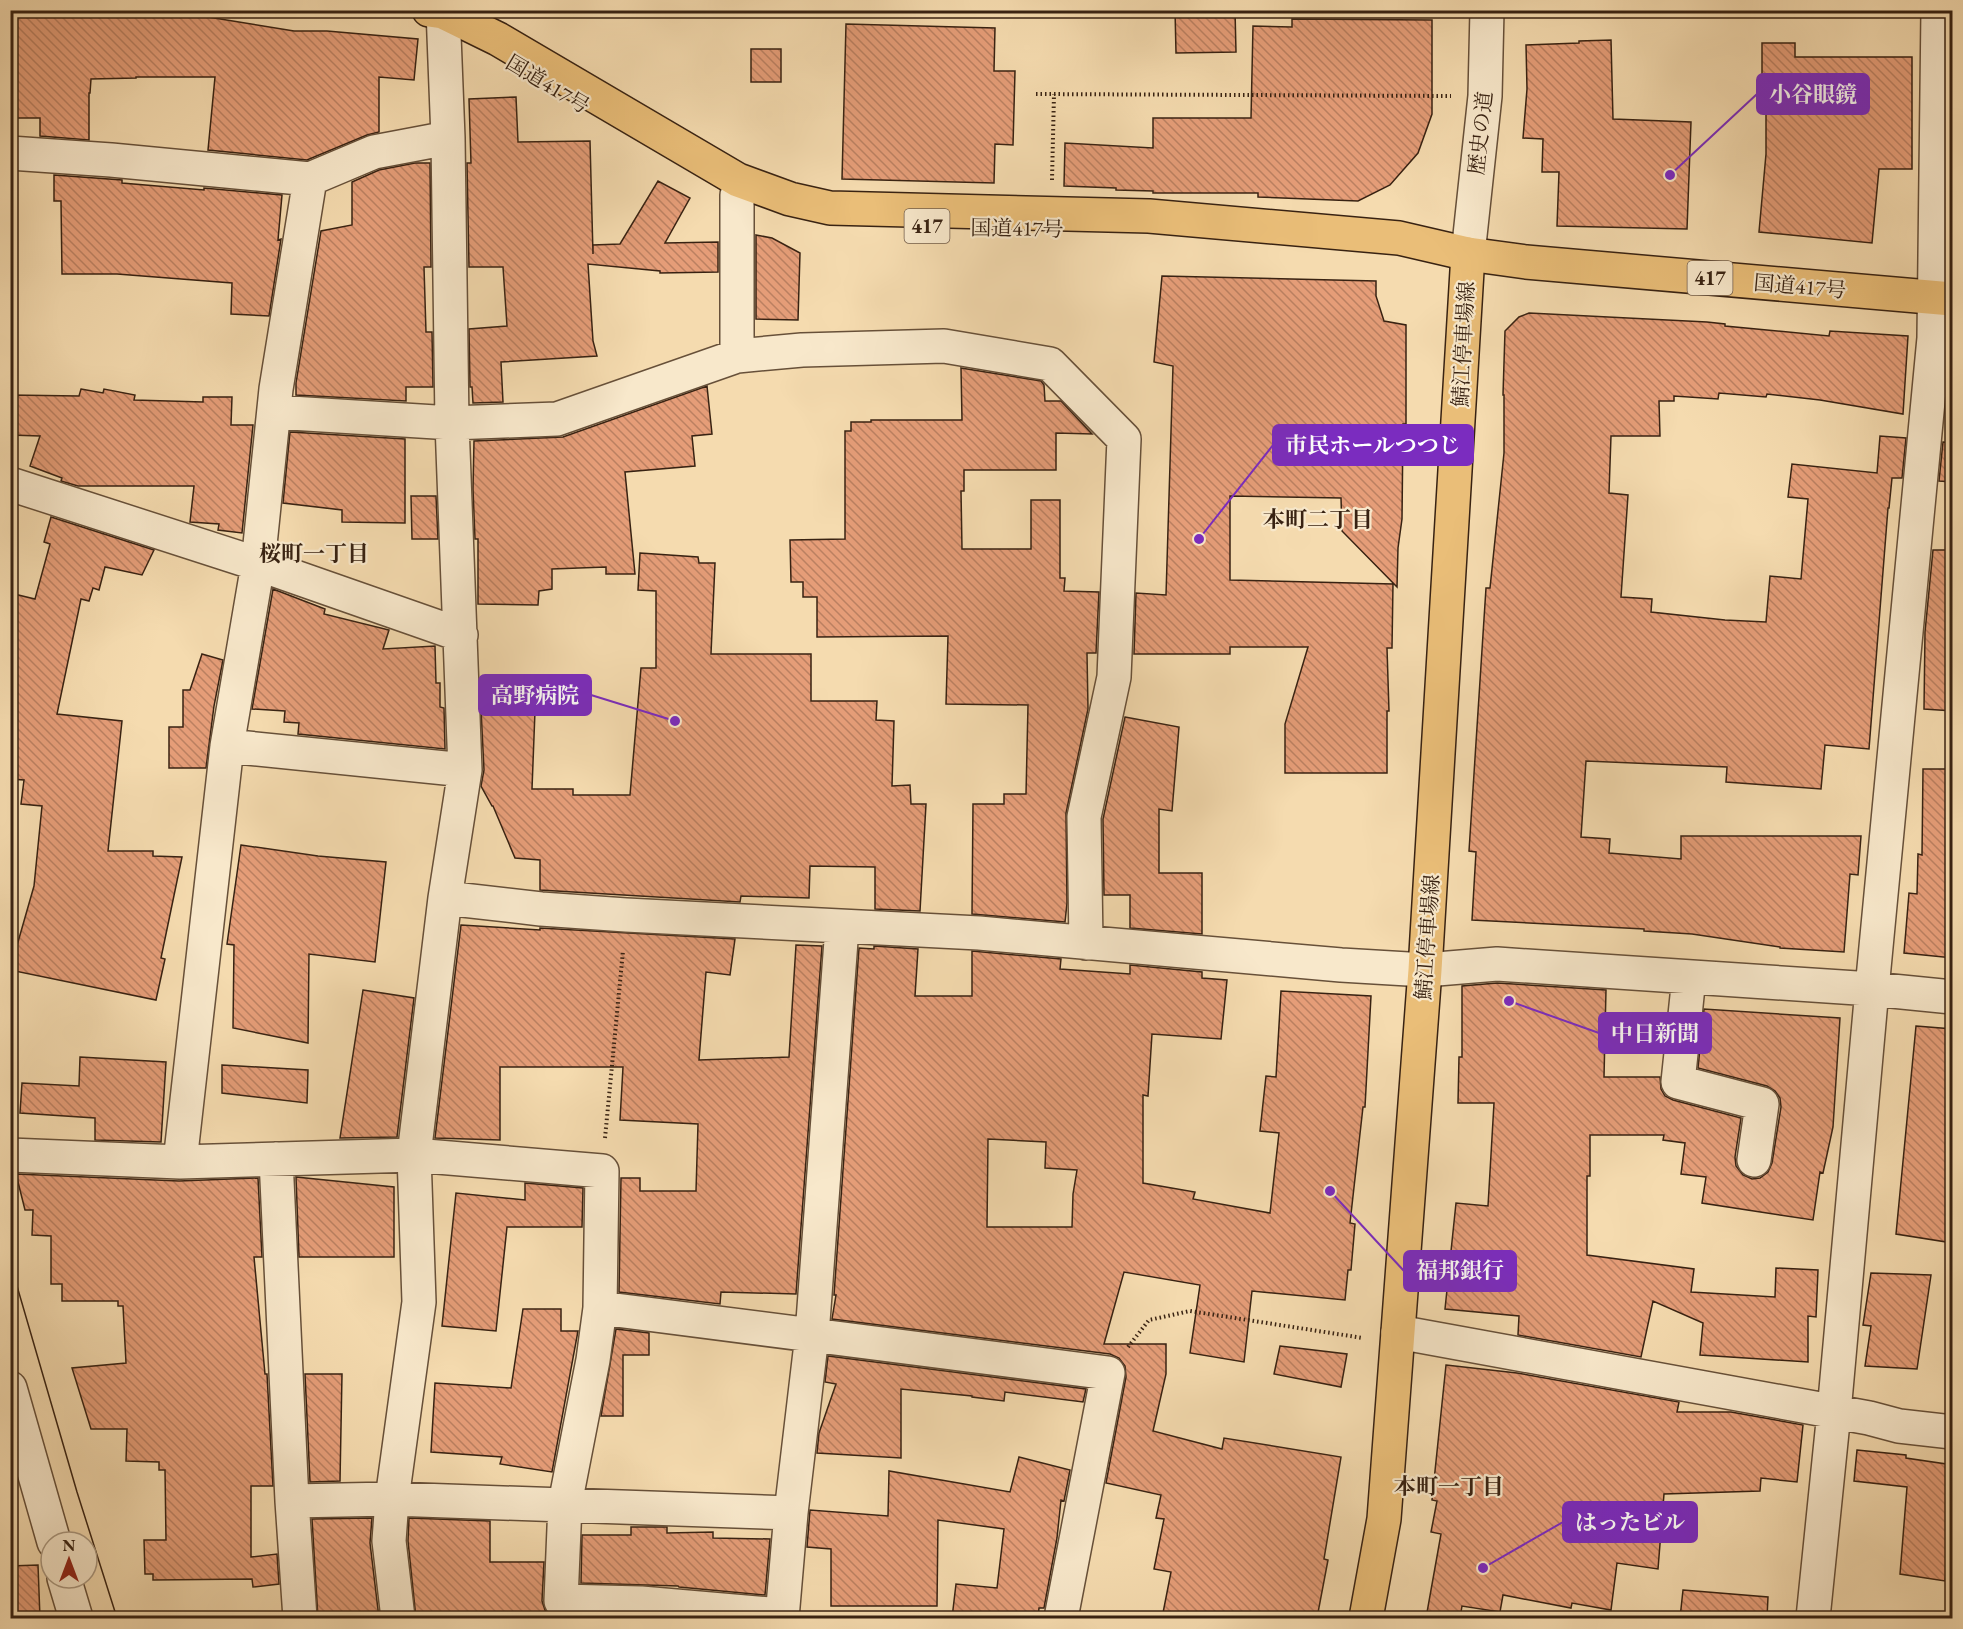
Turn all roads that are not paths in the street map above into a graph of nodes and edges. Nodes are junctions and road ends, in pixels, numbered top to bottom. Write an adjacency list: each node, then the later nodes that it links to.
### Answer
1 (1487, 10): 8 (street, 歴史の道)
2 (1938, 10): 9 (street)
3 (438, 11): 4 (street); 7 (main road, 国道417号 / 417); 8 (main road, 国道417号 / 417)
4 (448, 138): 6 (street); 12 (street)
5 (10, 153): 6 (street)
6 (310, 179): 11 (street)
7 (737, 195): 8 (main road, 国道417号 / 417); 10 (street)
8 (1468, 254): 9 (main road, 国道417号 / 417); 21 (main road, 鯖江停車場線)
9 (1943, 298): 23 (street)
10 (737, 356): 12 (street); 20 (street)
11 (274, 412): 12 (street); 14 (street)
12 (452, 423): 15 (street)
13 (10, 484): 14 (street)
14 (258, 564): 15 (street); 16 (street)
15 (461, 635): 17 (street)
16 (227, 746): 17 (street); 29 (street)
17 (465, 770): 18 (street)
18 (445, 898): 19 (street); 26 (street)
19 (842, 927): 20 (street); 31 (street)
20 (1086, 943): 21 (street)
21 (1425, 970): 22 (street); 32 (main road, 鯖江停車場線)
22 (1689, 977): 23 (street); 28 (street)
23 (1872, 989): 24 (street); 34 (street)
24 (1953, 997)
25 (10, 1155): 29 (street)
26 (414, 1155): 27 (street); 30 (street); 36 (street)
27 (276, 1159): 29 (street); 37 (street)
28 (1754, 1160)
29 (180, 1162)
30 (600, 1308): 31 (street); 38 (street)
31 (812, 1335): 39 (street); 47 (street)
32 (1398, 1338): 34 (street); 48 (main road, 鯖江停車場線)
33 (10, 1388): 40 (street)
34 (1834, 1412): 35 (street); 49 (street)
35 (1953, 1432)
36 (392, 1499): 37 (street); 38 (street); 46 (street)
37 (292, 1501): 45 (street)
38 (566, 1504): 39 (street); 42 (street)
39 (791, 1513): 43 (street)
40 (51, 1530)
41 (68, 1590): 44 (street)
42 (641, 1611): 43 (street)
43 (782, 1617)
44 (76, 1618)
45 (300, 1618)
46 (398, 1618)
47 (1061, 1618)
48 (1366, 1618)
49 (1812, 1618)

